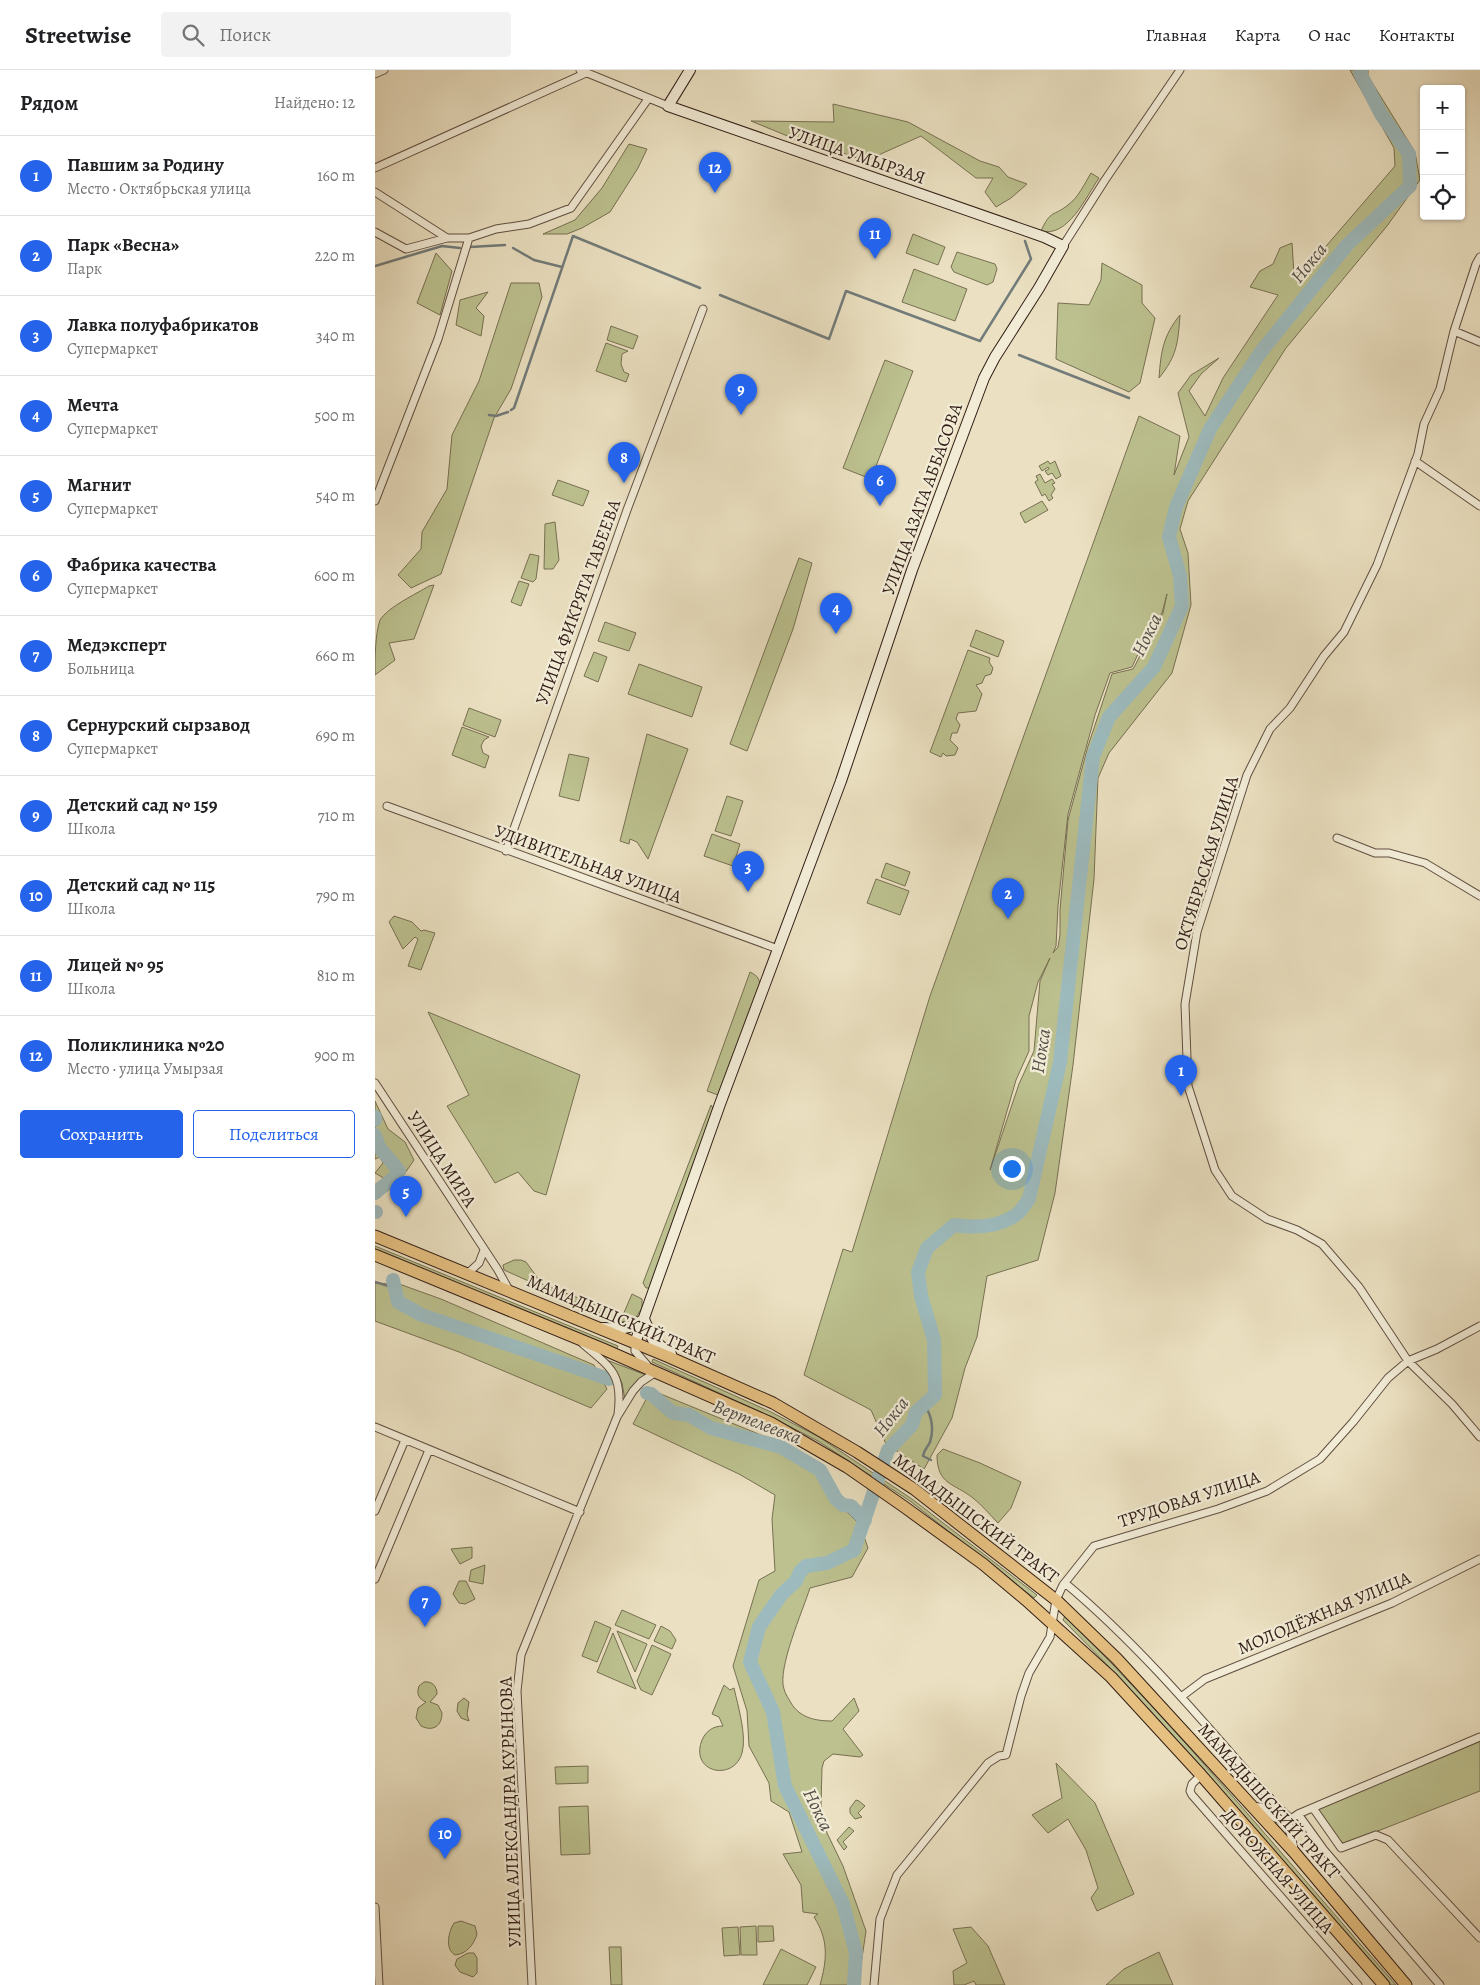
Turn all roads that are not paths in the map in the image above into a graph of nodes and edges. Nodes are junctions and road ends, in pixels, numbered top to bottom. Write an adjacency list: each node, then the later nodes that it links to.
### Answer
1 (384, 70): 5 (street)
2 (690, 70): 7 (street)
3 (1181, 70): 13 (street, УЛИЦА АЗАТА АББАСОВА)
4 (583, 72): 6 (street, УЛИЦА УМЫРЗАЯ); 8 (street)
5 (375, 74)
6 (648, 99): 7 (street, УЛИЦА УМЫРЗАЯ); 12 (street)
7 (668, 106): 13 (street, УЛИЦА УМЫРЗАЯ)
8 (375, 168)
9 (375, 192): 11 (street)
10 (375, 232): 11 (street)
11 (447, 238): 12 (street)
12 (469, 238): 19 (street)
13 (1063, 246): 25 (street, УЛИЦА АЗАТА АББАСОВА)
14 (1480, 257): 16 (street, ОКТЯБРЬСКАЯ УЛИЦА)
15 (703, 309): 23 (street, УЛИЦА ФИКРЯТА ТАБЕЕВА)
16 (1454, 331): 17 (street); 18 (street, ОКТЯБРЬСКАЯ УЛИЦА)
17 (1480, 342)
18 (1415, 461): 20 (street); 37 (street, ОКТЯБРЬСКАЯ УЛИЦА)
19 (375, 501)
20 (1480, 506)
21 (387, 806): 23 (street, УДИВИТЕЛЬНАЯ УЛИЦА)
22 (1337, 838): 24 (street)
23 (506, 850): 25 (street, УДИВИТЕЛЬНАЯ УЛИЦА)
24 (1480, 896)
25 (778, 949): 32 (street, УЛИЦА АЗАТА АББАСОВА)
26 (375, 1083): 28 (street, УЛИЦА МИРА)
27 (376, 1236): 30 (main road, МАМАДЫШСКИЙ ТРАКТ)
28 (484, 1250): 30 (street); 31 (street, УЛИЦА МИРА)
29 (375, 1255): 35 (main road, МАМАДЫШСКИЙ ТРАКТ)
30 (467, 1274): 31 (main road, МАМАДЫШСКИЙ ТРАКТ)
31 (509, 1291): 34 (main road, МАМАДЫШСКИЙ ТРАКТ)
32 (644, 1319): 34 (street); 36 (street, УЛИЦА АЗАТА АББАСОВА); 38 (street)
33 (1480, 1326): 37 (street, ТРУДОВАЯ УЛИЦА)
34 (596, 1327): 36 (main road, МАМАДЫШСКИЙ ТРАКТ)
35 (573, 1336): 39 (main road, МАМАДЫШСКИЙ ТРАКТ); 40 (street, УЛИЦА АЛЕКСАНДРА КУРЫНОВА)
36 (635, 1343): 38 (main road, МАМАДЫШСКИЙ ТРАКТ); 39 (street)
37 (1408, 1361): 42 (street, ОКТЯБРЬСКАЯ УЛИЦА); 49 (street, ТРУДОВАЯ УЛИЦА)
38 (685, 1364): 50 (main road, МАМАДЫШСКИЙ ТРАКТ)
39 (657, 1372): 40 (street, УЛИЦА АЛЕКСАНДРА КУРЫНОВА); 51 (main road, МАМАДЫШСКИЙ ТРАКТ)
40 (617, 1417): 46 (street, УЛИЦА АЛЕКСАНДРА КУРЫНОВА)
41 (375, 1427): 43 (street)
42 (1480, 1437)
43 (405, 1440): 44 (street); 45 (street)
44 (429, 1450): 46 (street); 48 (street)
45 (375, 1511)
46 (580, 1512): 63 (street, УЛИЦА АЛЕКСАНДРА КУРЫНОВА)
47 (1480, 1559): 52 (street, МОЛОДЁЖНАЯ УЛИЦА)
48 (375, 1579)
49 (1065, 1583): 50 (street, ТРУДОВАЯ УЛИЦА); 52 (street)
50 (1057, 1600): 51 (street, ТРУДОВАЯ УЛИЦА); 55 (main road, МАМАДЫШСКИЙ ТРАКТ)
51 (1054, 1623): 54 (main road, МАМАДЫШСКИЙ ТРАКТ); 64 (street, ТРУДОВАЯ УЛИЦА)
52 (1181, 1697): 58 (street)
53 (1480, 1738): 56 (street)
54 (1201, 1775): 65 (street, ДОРОЖНАЯ УЛИЦА); 66 (main road, МАМАДЫШСКИЙ ТРАКТ)
55 (1253, 1806): 58 (street); 59 (main road, МАМАДЫШСКИЙ ТРАКТ)
56 (1313, 1808): 57 (street); 61 (street)
57 (1298, 1814): 58 (street); 68 (street)
58 (1290, 1820): 59 (street)
59 (1293, 1852): 67 (main road, МАМАДЫШСКИЙ ТРАКТ)
60 (375, 1907): 62 (street)
61 (1480, 1938)
62 (379, 1985)
63 (532, 1985)
64 (874, 1985)
65 (1358, 1985)
66 (1384, 1985)
67 (1406, 1985)
68 (1440, 1985)

